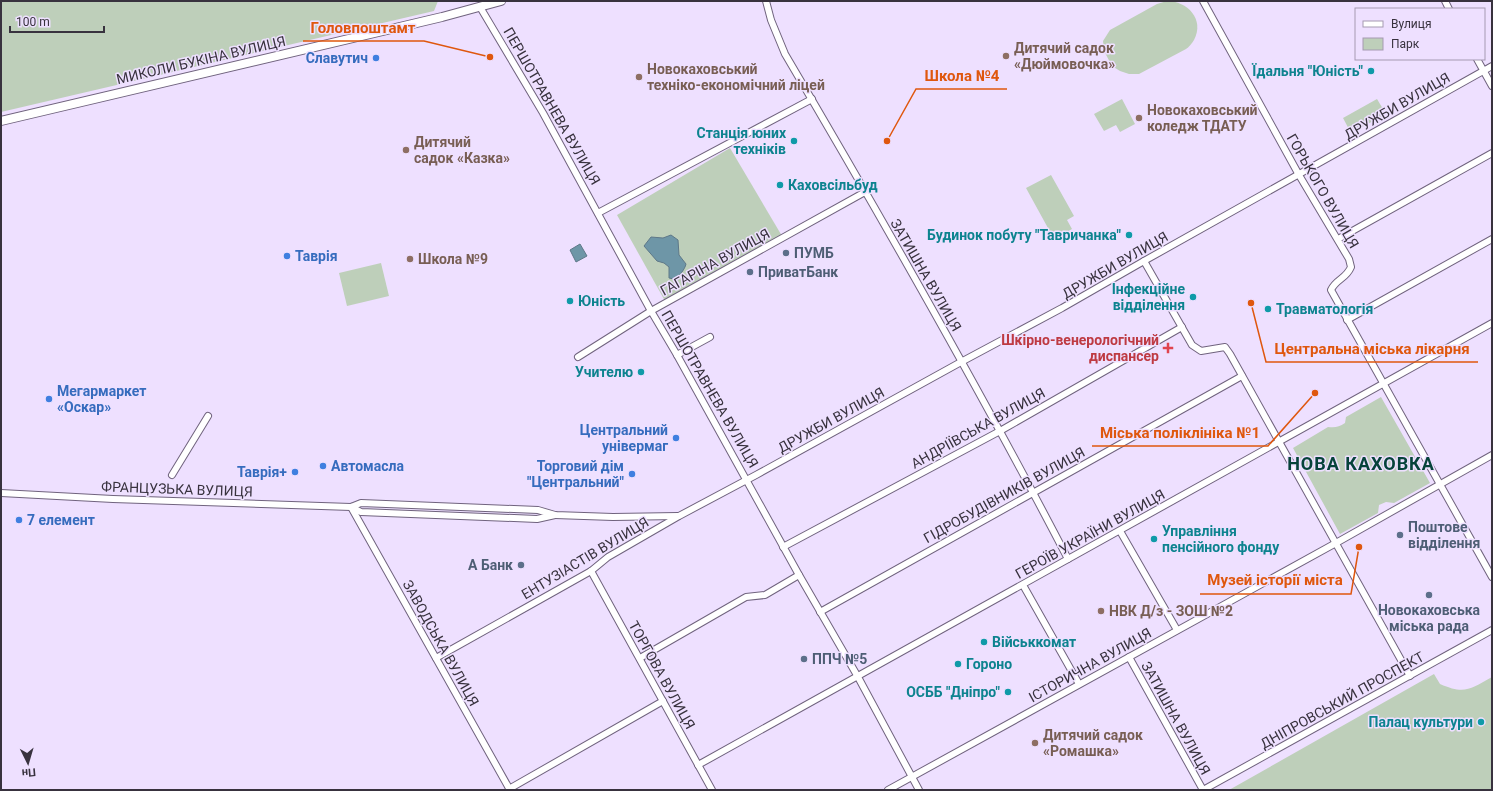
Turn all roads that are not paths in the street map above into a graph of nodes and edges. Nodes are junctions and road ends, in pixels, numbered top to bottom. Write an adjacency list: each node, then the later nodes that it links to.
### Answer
1 (501, 1): 4 (street, МИКОЛИ БУКІНА ВУЛИЦЯ)
2 (766, 1): 9 (street, ЗАТИШНА ВУЛИЦЯ)
3 (1202, 1): 12 (street, ГОРЬКОГО ВУЛИЦЯ)
4 (479, 4): 10 (street, МИКОЛИ БУКІНА ВУЛИЦЯ); 14 (street, ПЕРШОТРАВНЕВА ВУЛИЦЯ)
5 (1478, 60): 7 (street)
6 (1492, 66): 7 (street, ДРУЖБИ ВУЛИЦЯ)
7 (1484, 70): 8 (street); 12 (street, ДРУЖБИ ВУЛИЦЯ)
8 (1492, 86)
9 (812, 99): 13 (street, ЗАТИШНА ВУЛИЦЯ); 14 (street)
10 (1, 121)
11 (1492, 153): 15 (street)
12 (1299, 175): 15 (street, ГОРЬКОГО ВУЛИЦЯ); 17 (street, ДРУЖБИ ВУЛИЦЯ)
13 (865, 192): 18 (street, ГАГАРІНА ВУЛИЦЯ); 25 (street, ЗАТИШНА ВУЛИЦЯ)
14 (598, 213): 18 (street, ПЕРШОТРАВНЕВА ВУЛИЦЯ)
15 (1338, 239): 19 (street, ГОРЬКОГО ВУЛИЦЯ)
16 (1492, 239): 19 (street)
17 (1144, 261): 21 (street); 25 (street, ДРУЖБИ ВУЛИЦЯ)
18 (651, 311): 23 (street, ПЕРШОТРАВНЕВА ВУЛИЦЯ); 24 (street, ГАГАРІНА ВУЛИЦЯ)
19 (1347, 320): 27 (street, ГОРЬКОГО ВУЛИЦЯ)
20 (1492, 323): 27 (street, ГЕРОЇВ УКРАЇНИ ВУЛИЦЯ)
21 (1182, 327): 26 (street); 29 (street, АНДРІЇВСЬКА ВУЛИЦЯ)
22 (710, 336): 23 (street)
23 (677, 355): 33 (street, ПЕРШОТРАВНЕВА ВУЛИЦЯ)
24 (578, 357)
25 (961, 362): 29 (street, ЗАТИШНА ВУЛИЦЯ); 33 (street, ДРУЖБИ ВУЛИЦЯ)
26 (1242, 376): 30 (street); 35 (street, ГІДРОБУДІВНИКІВ ВУЛИЦЯ)
27 (1383, 384): 30 (street, ГЕРОЇВ УКРАЇНИ ВУЛИЦЯ); 34 (street, ГОРЬКОГО ВУЛИЦЯ)
28 (208, 416): 32 (street)
29 (1000, 431): 35 (street, ЗАТИШНА ВУЛИЦЯ); 42 (street, АНДРІЇВСЬКА ВУЛИЦЯ)
30 (1280, 442): 40 (street, ГЕРОЇВ УКРАЇНИ ВУЛИЦЯ); 41 (street)
31 (1492, 455): 34 (street, ІСТОРИЧНА ВУЛИЦЯ)
32 (172, 475)
33 (746, 480): 39 (street, ЕНТУЗІАСТІВ ВУЛИЦЯ); 42 (street, ПЕРШОТРАВНЕВА ВУЛИЦЯ)
34 (1439, 485): 41 (street, ІСТОРИЧНА ВУЛИЦЯ); 46 (street, ГОРЬКОГО ВУЛИЦЯ)
35 (1033, 492): 43 (street, ЗАТИШНА ВУЛИЦЯ); 48 (street, ГІДРОБУДІВНИКІВ ВУЛИЦЯ)
36 (1, 493): 37 (street, ФРАНЦУЗЬКА ВУЛИЦЯ)
37 (351, 507): 38 (street, ФРАНЦУЗЬКА ВУЛИЦЯ); 38 (street, ФРАНЦУЗЬКА ВУЛИЦЯ); 52 (street, ЗАВОДСЬКА ВУЛИЦЯ)
38 (555, 515): 39 (street, ФРАНЦУЗЬКА ВУЛИЦЯ)
39 (679, 516): 44 (street, ЕНТУЗІАСТІВ ВУЛИЦЯ)
40 (1120, 531): 43 (street, ГЕРОЇВ УКРАЇНИ ВУЛИЦЯ); 49 (street)
41 (1336, 544): 49 (street, ІСТОРИЧНА ВУЛИЦЯ); 54 (street)
42 (783, 547): 45 (street, ПЕРШОТРАВНЕВА ВУЛИЦЯ)
43 (1068, 559): 47 (street, ГЕРОЇВ УКРАЇНИ ВУЛИЦЯ)
44 (591, 571): 52 (street, ЕНТУЗІАСТІВ ВУЛИЦЯ); 53 (street, ТОРГОВА ВУЛИЦЯ)
45 (799, 575): 48 (street, ПЕРШОТРАВНЕВА ВУЛИЦЯ); 53 (street)
46 (1492, 577)
47 (1022, 585): 55 (street, ГЕРОЇВ УКРАЇНИ ВУЛИЦЯ); 56 (street)
48 (820, 612): 55 (street, ПЕРШОТРАВНЕВА ВУЛИЦЯ)
49 (1177, 630): 51 (street, ІСТОРИЧНА ВУЛИЦЯ)
50 (1492, 630): 54 (street, ДНІПРОВСЬКИЙ ПРОСПЕКТ)
51 (1129, 657): 56 (street, ІСТОРИЧНА ВУЛИЦЯ); 64 (street, ЗАТИШНА ВУЛИЦЯ)
52 (436, 658): 60 (street, ЗАВОДСЬКА ВУЛИЦЯ)
53 (640, 658): 57 (street, ТОРГОВА ВУЛИЦЯ)
54 (1410, 676): 64 (street, ДНІПРОВСЬКИЙ ПРОСПЕКТ)
55 (858, 677): 58 (street, ГЕРОЇВ УКРАЇНИ ВУЛИЦЯ); 59 (street, ПЕРШОТРАВНЕВА ВУЛИЦЯ)
56 (1079, 684): 59 (street, ІСТОРИЧНА ВУЛИЦЯ)
57 (663, 700): 58 (street, ТОРГОВА ВУЛИЦЯ); 60 (street)
58 (698, 766): 61 (street, ТОРГОВА ВУЛИЦЯ)
59 (911, 776): 62 (street, ІСТОРИЧНА ВУЛИЦЯ); 63 (street, ПЕРШОТРАВНЕВА ВУЛИЦЯ)
60 (510, 790)
61 (712, 790)
62 (888, 790)
63 (919, 790)
64 (1203, 790)

